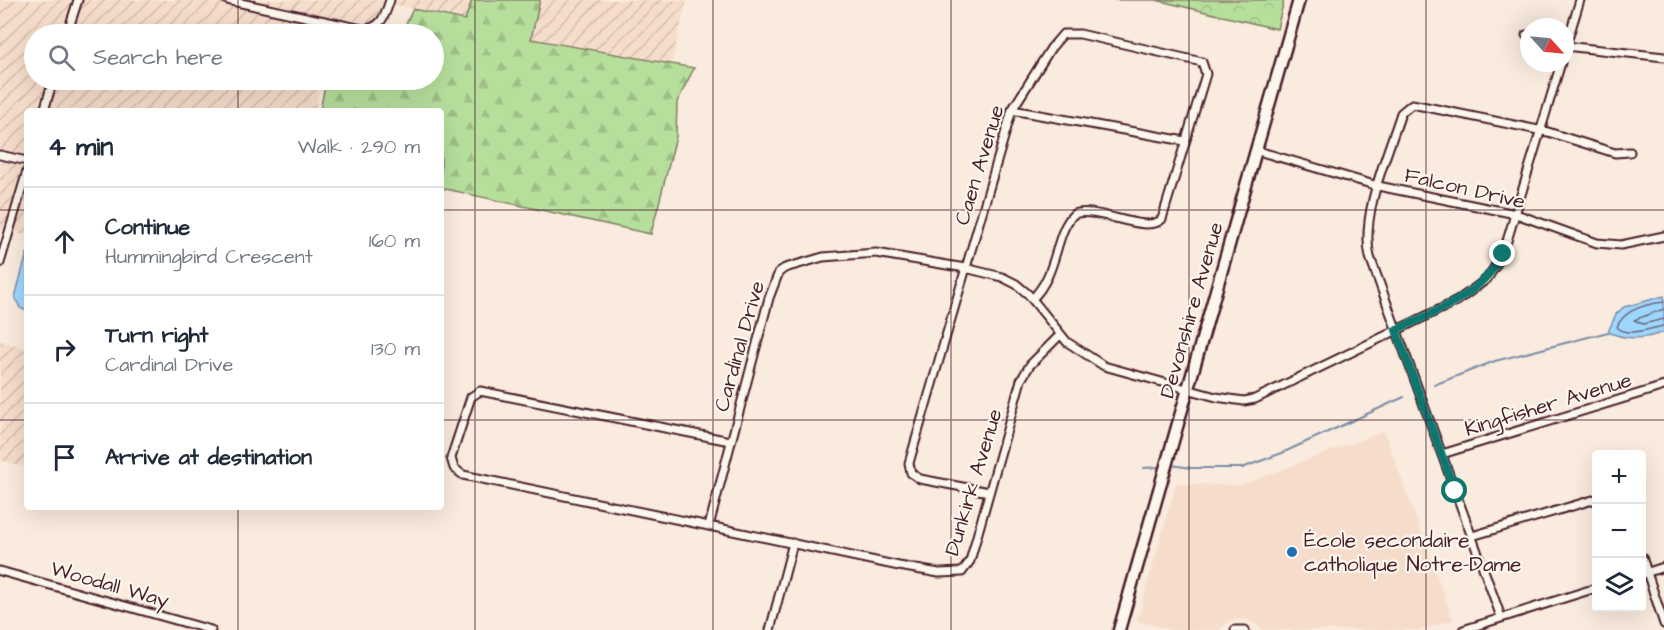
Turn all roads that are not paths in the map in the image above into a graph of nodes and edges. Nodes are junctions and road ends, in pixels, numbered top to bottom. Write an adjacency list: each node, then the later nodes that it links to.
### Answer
1 (78, 0): 7 (street)
2 (227, 0): 8 (street)
3 (390, 0): 9 (street)
4 (1299, 0): 18 (main road, Devonshire Avenue)
5 (1580, 0): 6 (street)
6 (1574, 19)
7 (70, 24)
8 (339, 24)
9 (379, 24)
10 (1574, 49): 11 (street)
11 (1664, 57)
12 (1558, 72): 16 (street, Cardinal Drive)
13 (50, 90): 14 (street)
14 (45, 108)
15 (1012, 110): 17 (street); 17 (street, Caen Avenue); 27 (street, Caen Avenue)
16 (1542, 131): 19 (street); 23 (street); 24 (street, Cardinal Drive)
17 (1185, 141): 28 (street, Caen Avenue)
18 (1258, 151): 23 (street, Falcon Drive); 32 (main road, Devonshire Avenue)
19 (1630, 152)
20 (0, 155): 21 (street)
21 (24, 160)
22 (24, 181): 26 (street)
23 (1378, 186): 24 (street, Falcon Drive); 29 (street)
24 (1516, 214): 25 (street, Falcon Drive); 29 (street, Cardinal Drive)
25 (1664, 236)
26 (0, 263)
27 (965, 268): 28 (street, Cardinal Drive); 33 (street, Cardinal Drive); 35 (street, Caen Avenue)
28 (1032, 298): 30 (street, Cardinal Drive)
29 (1396, 330): 32 (street, Cardinal Drive); 34 (street)
30 (1060, 335): 32 (street, Cardinal Drive); 35 (street, Dunkirk Avenue)
31 (1664, 386): 34 (street, Kingfisher Avenue)
32 (1187, 390): 47 (main road, Devonshire Avenue)
33 (730, 441): 37 (street, Cardinal Drive); 37 (street)
34 (1442, 454): 38 (street)
35 (989, 492): 39 (street, Dunkirk Avenue)
36 (1592, 500): 38 (street)
37 (709, 525): 39 (street)
38 (1472, 536): 45 (street)
39 (793, 543): 49 (street)
40 (1664, 567): 42 (street)
41 (0, 571): 48 (street, Woodall Way)
42 (1646, 572)
43 (1646, 578): 46 (street)
44 (1592, 589): 45 (street)
45 (1501, 617): 52 (street)
46 (1664, 624)
47 (1122, 629)
48 (211, 630)
49 (770, 630)
50 (1235, 630): 51 (street)
51 (1245, 630)
52 (1463, 630)

